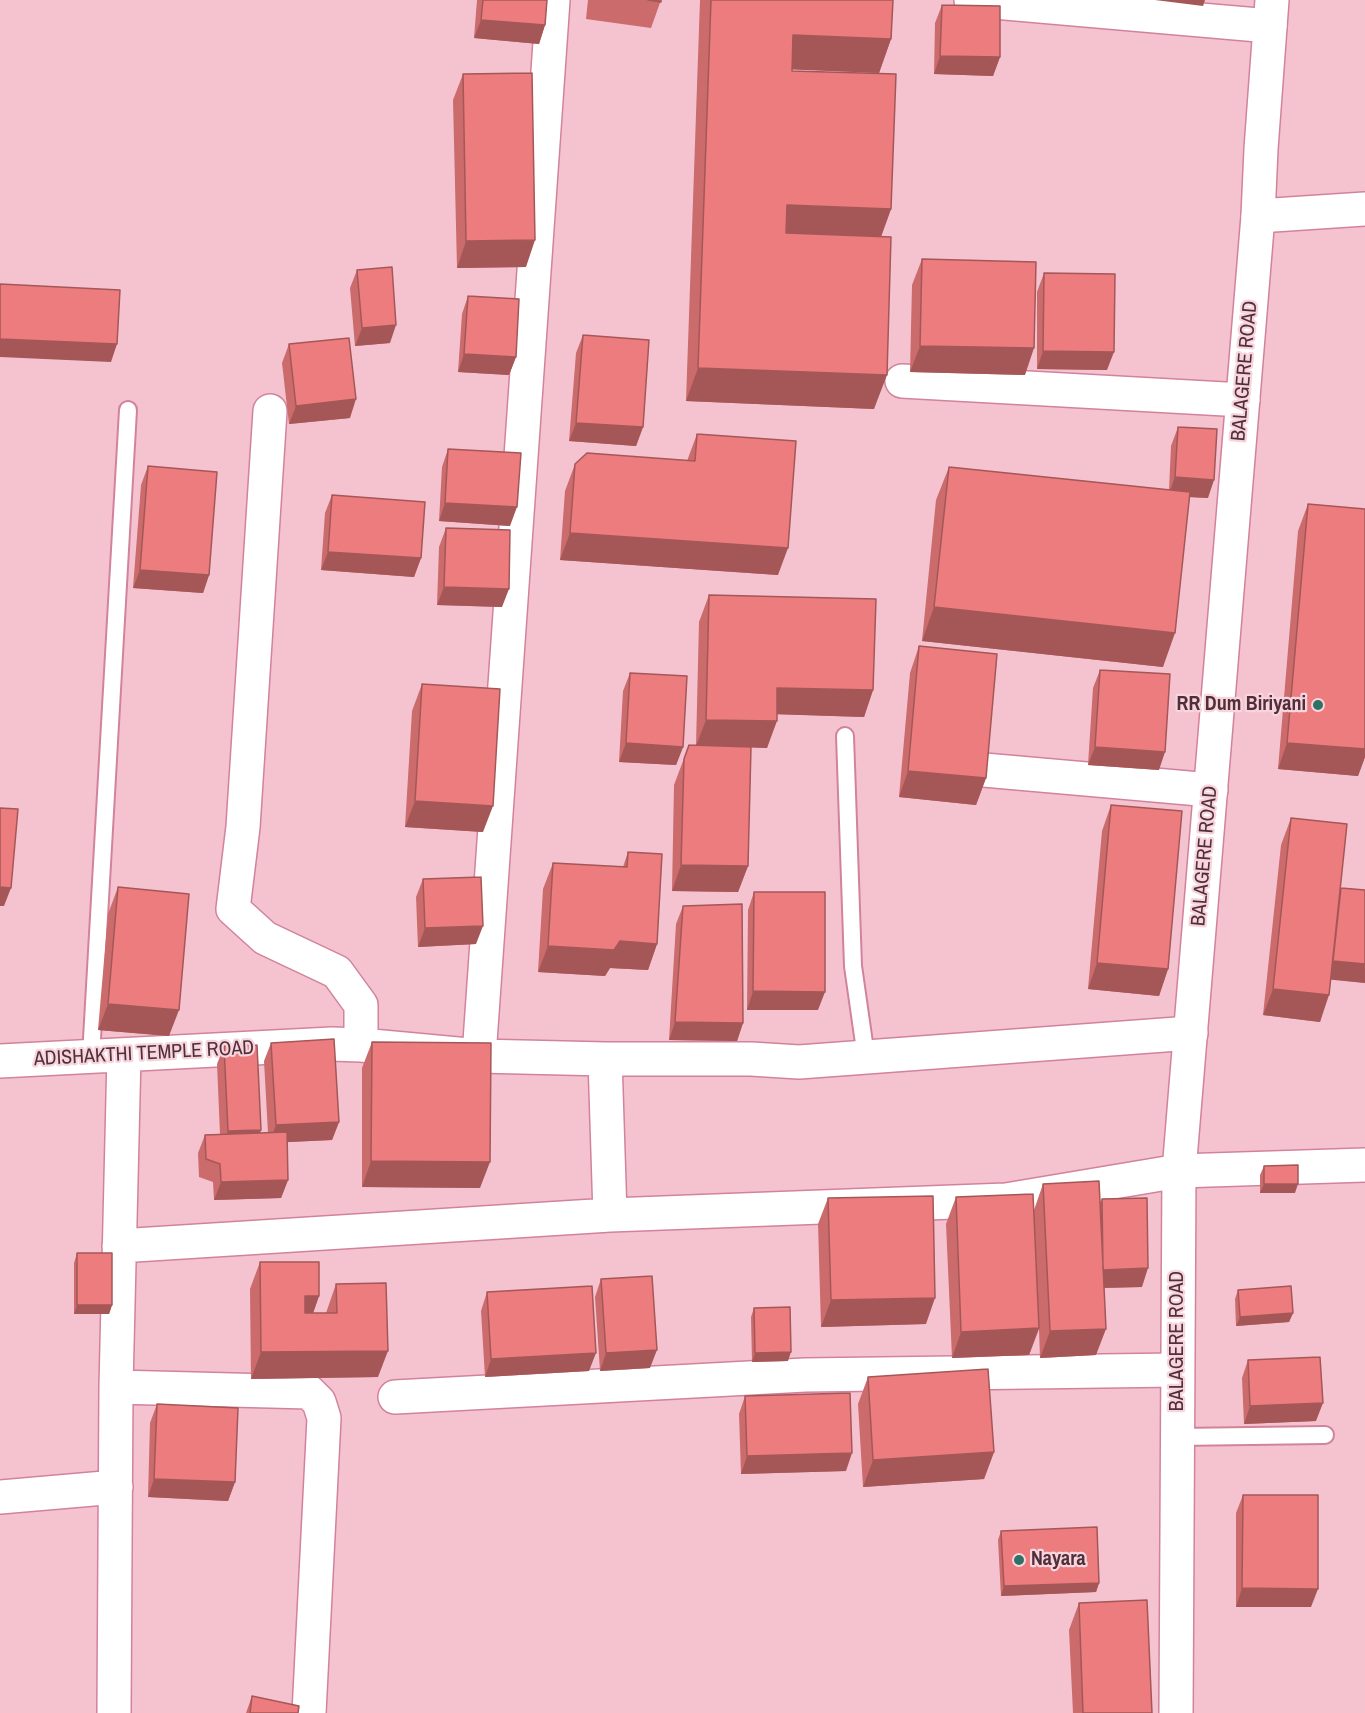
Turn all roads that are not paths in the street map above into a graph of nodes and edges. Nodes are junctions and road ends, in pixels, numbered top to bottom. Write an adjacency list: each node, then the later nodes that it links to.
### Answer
1 (553, 0): 17 (street)
2 (971, 0): 3 (street)
3 (1271, 13): 5 (street, BALAGERE ROAD)
4 (1365, 209): 5 (street)
5 (1258, 216): 7 (street, BALAGERE ROAD)
6 (902, 381): 7 (street)
7 (1243, 400): 12 (street, BALAGERE ROAD)
8 (128, 410): 16 (lane)
9 (270, 411): 14 (street)
10 (845, 736): 18 (lane)
11 (984, 771): 12 (street)
12 (1211, 790): 13 (street, BALAGERE ROAD)
13 (1191, 1033): 18 (street, ADISHAKTHI TEMPLE ROAD); 22 (street, BALAGERE ROAD)
14 (361, 1045): 15 (street, ADISHAKTHI TEMPLE ROAD); 17 (street, ADISHAKTHI TEMPLE ROAD)
15 (124, 1055): 16 (street, ADISHAKTHI TEMPLE ROAD); 24 (street)
16 (91, 1056): 20 (street, ADISHAKTHI TEMPLE ROAD)
17 (479, 1056): 19 (street, ADISHAKTHI TEMPLE ROAD)
18 (866, 1057): 19 (street, ADISHAKTHI TEMPLE ROAD)
19 (605, 1059): 23 (street)
20 (0, 1061)
21 (1365, 1165): 22 (street)
22 (1179, 1171): 23 (street); 25 (street, BALAGERE ROAD)
23 (610, 1215): 24 (street)
24 (119, 1246): 26 (street)
25 (1178, 1370): 27 (street); 29 (street, BALAGERE ROAD)
26 (116, 1388): 30 (street); 33 (street)
27 (395, 1397)
28 (1325, 1435): 29 (lane)
29 (1177, 1437): 34 (street, BALAGERE ROAD)
30 (116, 1487): 31 (street); 32 (street)
31 (0, 1497)
32 (114, 1713)
33 (309, 1713)
34 (1176, 1713)

